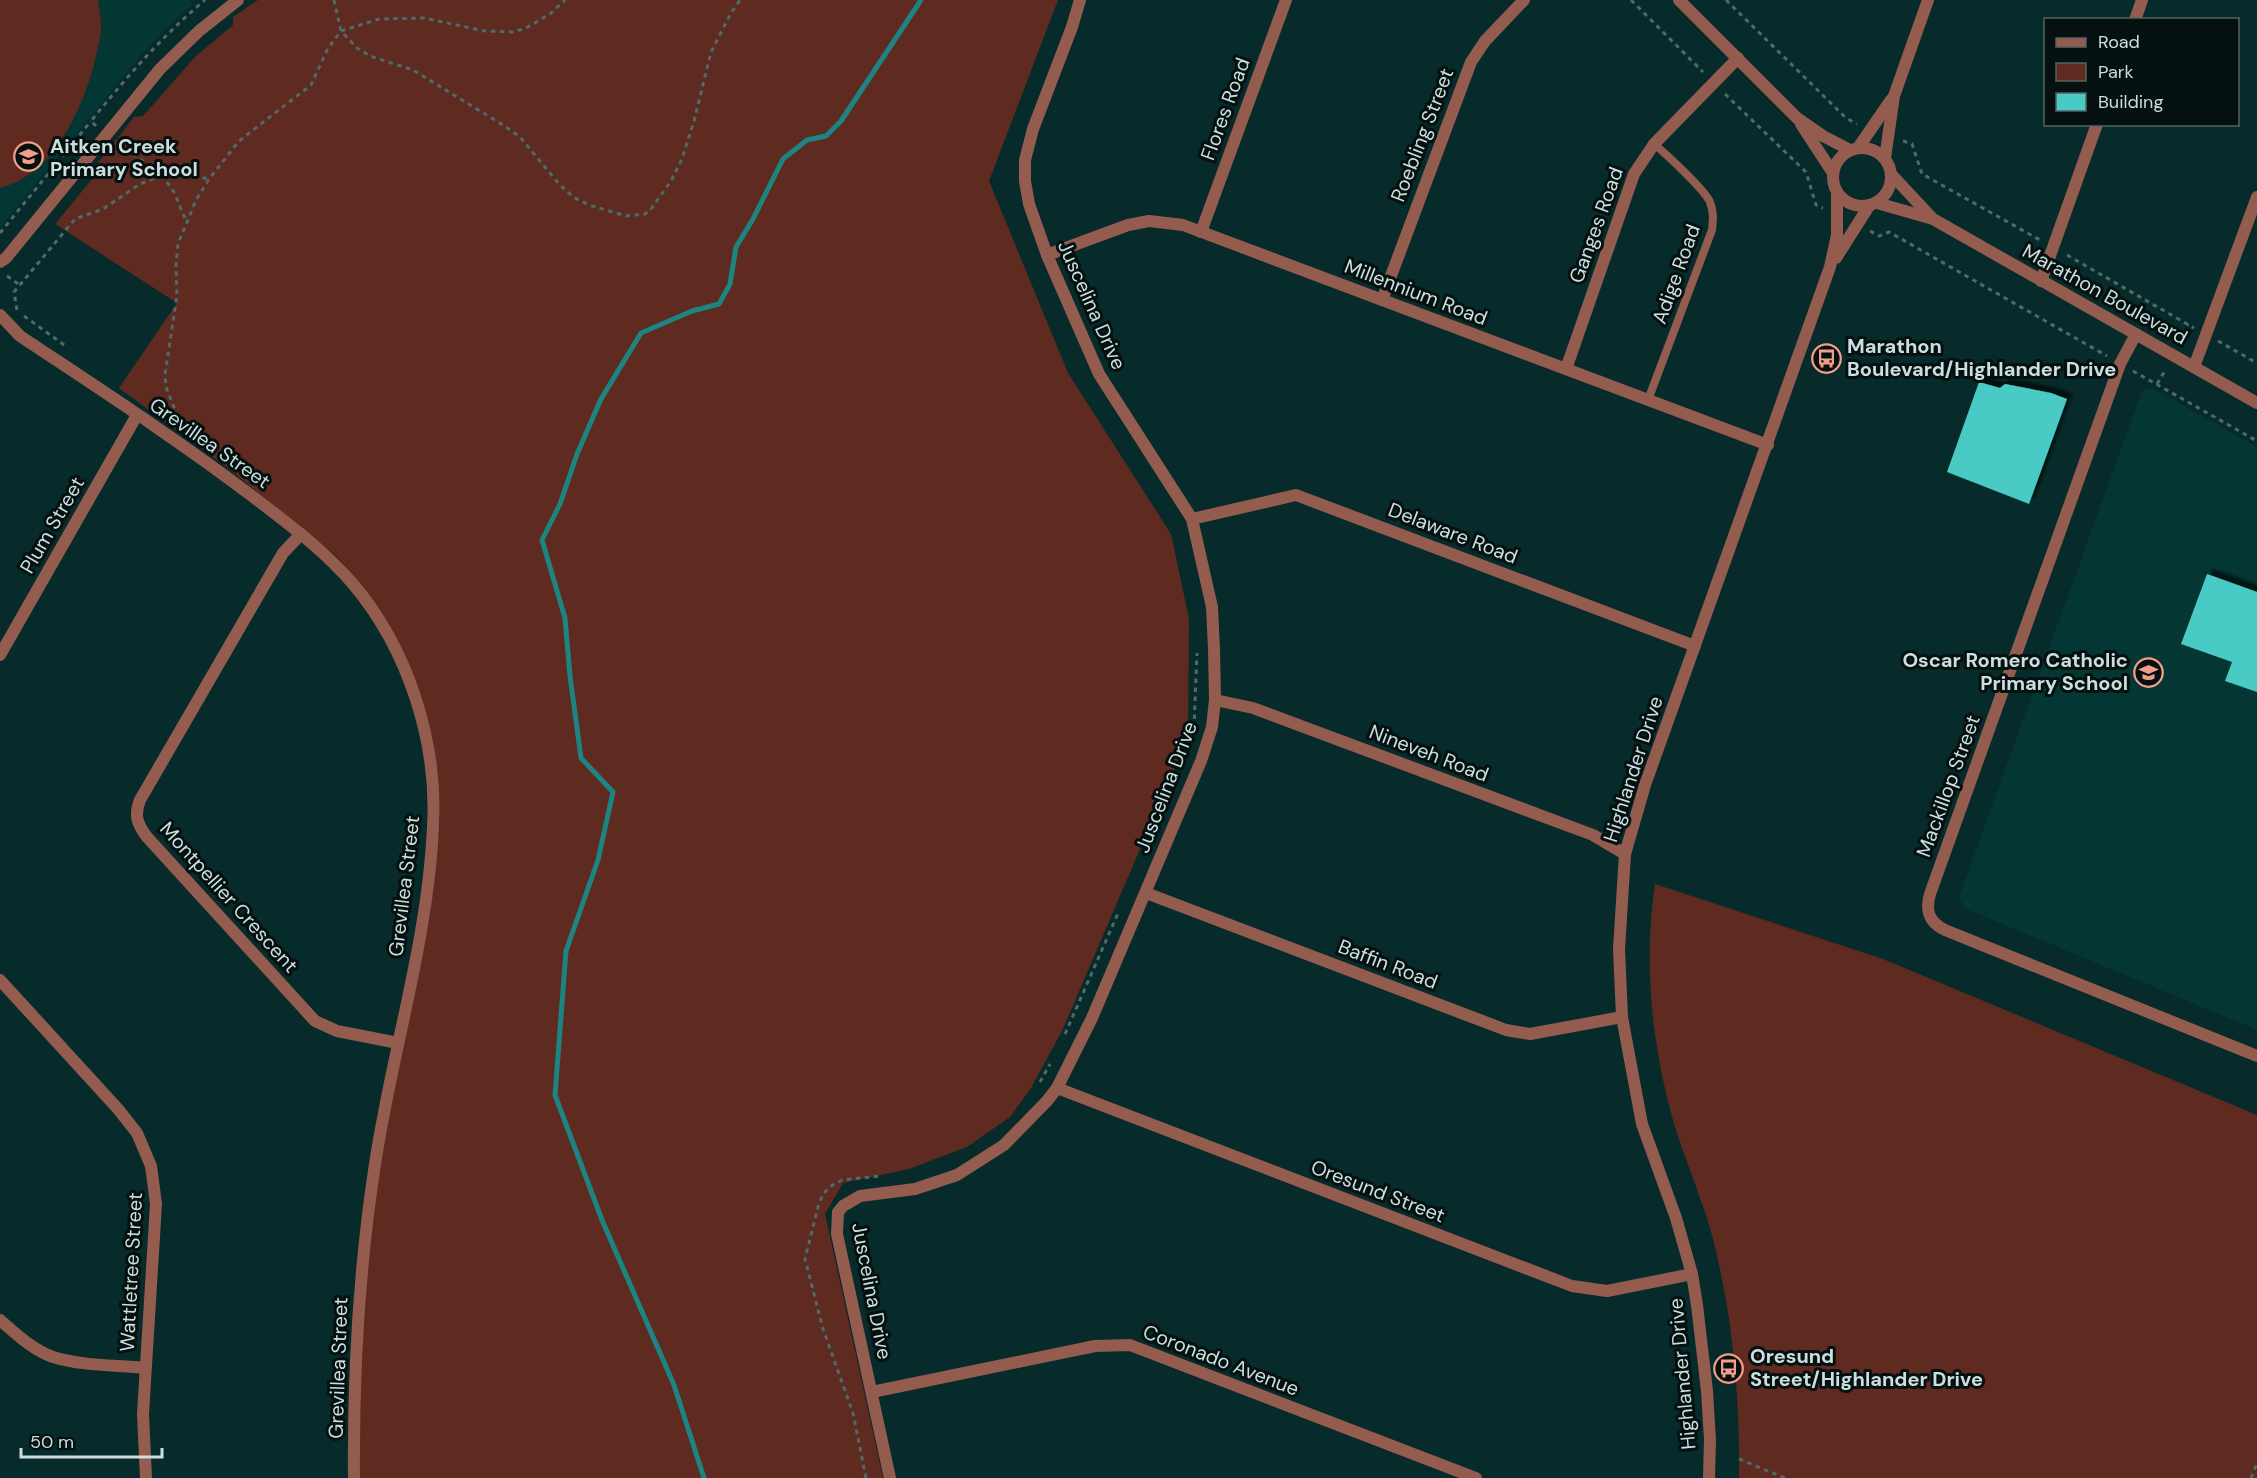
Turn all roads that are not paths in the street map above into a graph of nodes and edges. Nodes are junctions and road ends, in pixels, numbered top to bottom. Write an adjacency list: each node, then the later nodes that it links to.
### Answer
1 (237, 0): 24 (street)
2 (1080, 0): 23 (street, Juscelina Drive)
3 (1287, 0): 22 (street, Flores Road)
4 (1524, 0): 27 (street, Roebling Street)
5 (1679, 0): 9 (street)
6 (1928, 0): 10 (street)
7 (2142, 0): 8 (street)
8 (2136, 18)
9 (1738, 58): 11 (street); 13 (street, Ganges Road)
10 (1894, 96): 14 (street); 15 (street)
11 (1797, 118): 14 (street); 16 (street)
12 (2096, 126): 26 (street)
13 (1654, 144): 33 (street, Ganges Road); 34 (lane, Adige Road)
14 (1854, 149): 15 (street); 16 (street)
15 (1885, 158): 17 (street)
16 (1833, 173): 18 (street)
17 (1891, 174): 20 (street); 21 (street, Marathon Boulevard)
18 (1837, 193): 20 (street); 25 (street, Highlander Drive)
19 (2257, 197): 32 (street)
20 (1873, 204): 21 (street, Marathon Boulevard); 25 (street, Highlander Drive)
21 (1933, 219): 26 (street, Marathon Boulevard)
22 (1201, 232): 23 (street, Millennium Road); 27 (street, Millennium Road)
23 (1047, 255): 38 (street, Juscelina Drive)
24 (2, 267)
25 (1830, 267): 37 (street, Highlander Drive)
26 (2041, 281): 30 (street, Marathon Boulevard)
27 (1382, 300): 33 (street, Millennium Road)
28 (0, 315): 31 (street, Grevillea Street)
29 (0, 330): 31 (street, Grevillea Street)
30 (2136, 334): 32 (street, Marathon Boulevard); 48 (street, Mackillop Street)
31 (20, 336): 36 (street, Grevillea Street)
32 (2194, 367): 35 (street, Marathon Boulevard)
33 (1566, 369): 34 (street, Millennium Road)
34 (1648, 400): 37 (street, Millennium Road)
35 (2257, 403)
36 (137, 415): 39 (street, Grevillea Street); 41 (street, Plum Street)
37 (1768, 446): 40 (street, Highlander Drive)
38 (1192, 519): 40 (street, Delaware Road); 42 (street, Juscelina Drive)
39 (301, 534): 47 (street, Grevillea Street); 47 (street, Montpellier Crescent)
40 (1695, 646): 43 (street, Highlander Drive)
41 (0, 655)
42 (1215, 700): 43 (street, Nineveh Road); 44 (street, Juscelina Drive)
43 (1625, 854): 46 (street, Highlander Drive)
44 (1146, 893): 46 (street, Baffin Road); 49 (street, Juscelina Drive)
45 (0, 980): 52 (street, Wattletree Street)
46 (1622, 1017): 50 (street, Highlander Drive)
47 (398, 1043): 55 (street, Grevillea Street)
48 (2257, 1056)
49 (1057, 1088): 50 (street, Oresund Street); 53 (street, Juscelina Drive)
50 (1692, 1274): 58 (street, Highlander Drive)
51 (0, 1320): 52 (street)
52 (146, 1368): 54 (street, Wattletree Street)
53 (872, 1392): 56 (street, Juscelina Drive); 57 (street, Coronado Avenue)
54 (146, 1478)
55 (354, 1478)
56 (890, 1478)
57 (1476, 1478)
58 (1709, 1478)

